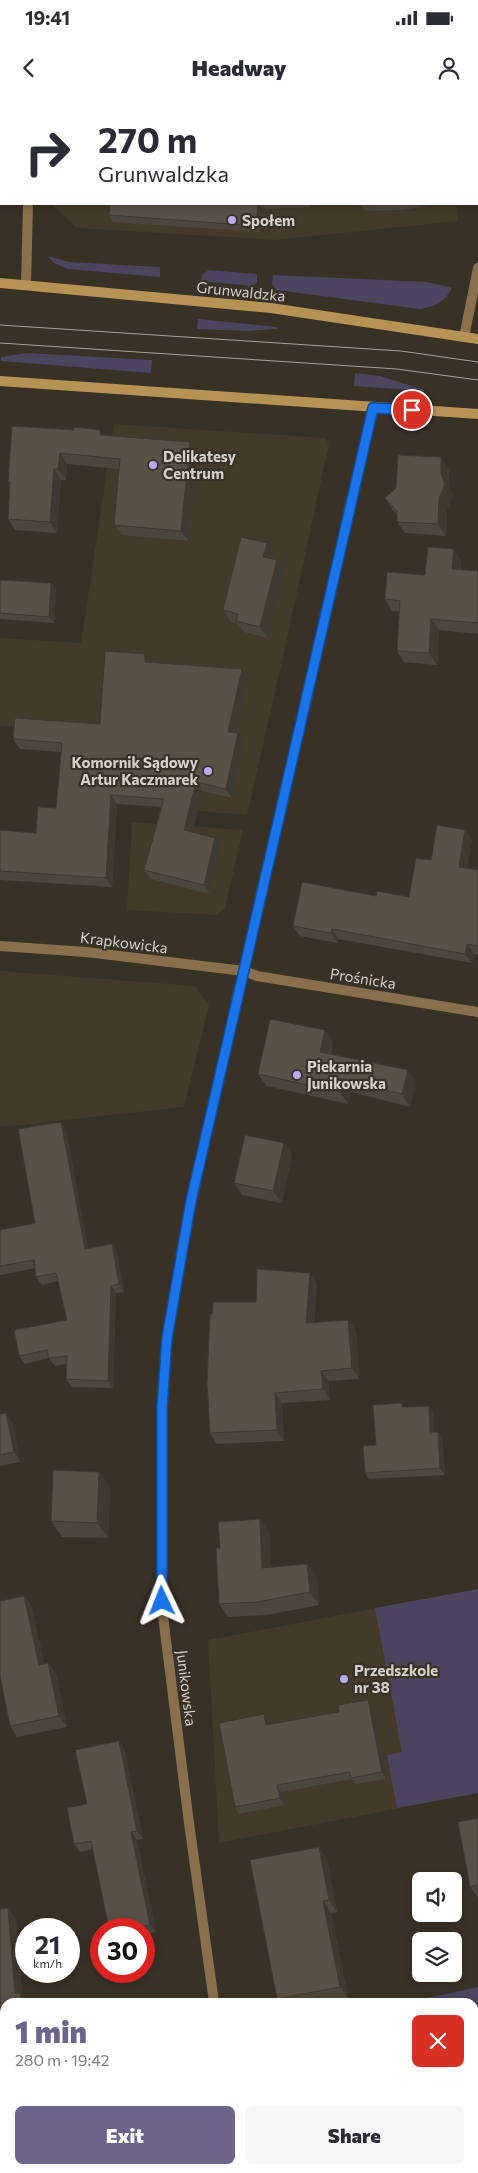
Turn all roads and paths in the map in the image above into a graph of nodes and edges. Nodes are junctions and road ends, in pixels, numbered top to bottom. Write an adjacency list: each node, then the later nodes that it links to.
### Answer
1 (28, 205): 4 (street)
2 (478, 268): 5 (street)
3 (0, 283): 4 (street, Grunwaldzka)
4 (26, 285): 5 (street, Grunwaldzka)
5 (464, 337): 6 (street, Grunwaldzka)
6 (478, 339)
7 (0, 381): 8 (street)
8 (373, 408): 9 (street); 11 (street, Junikowska)
9 (478, 414)
10 (0, 946): 11 (street, Krapkowicka)
11 (244, 971): 12 (street, Prośnicka); 13 (street, Junikowska)
12 (478, 1012)
13 (213, 1998)

